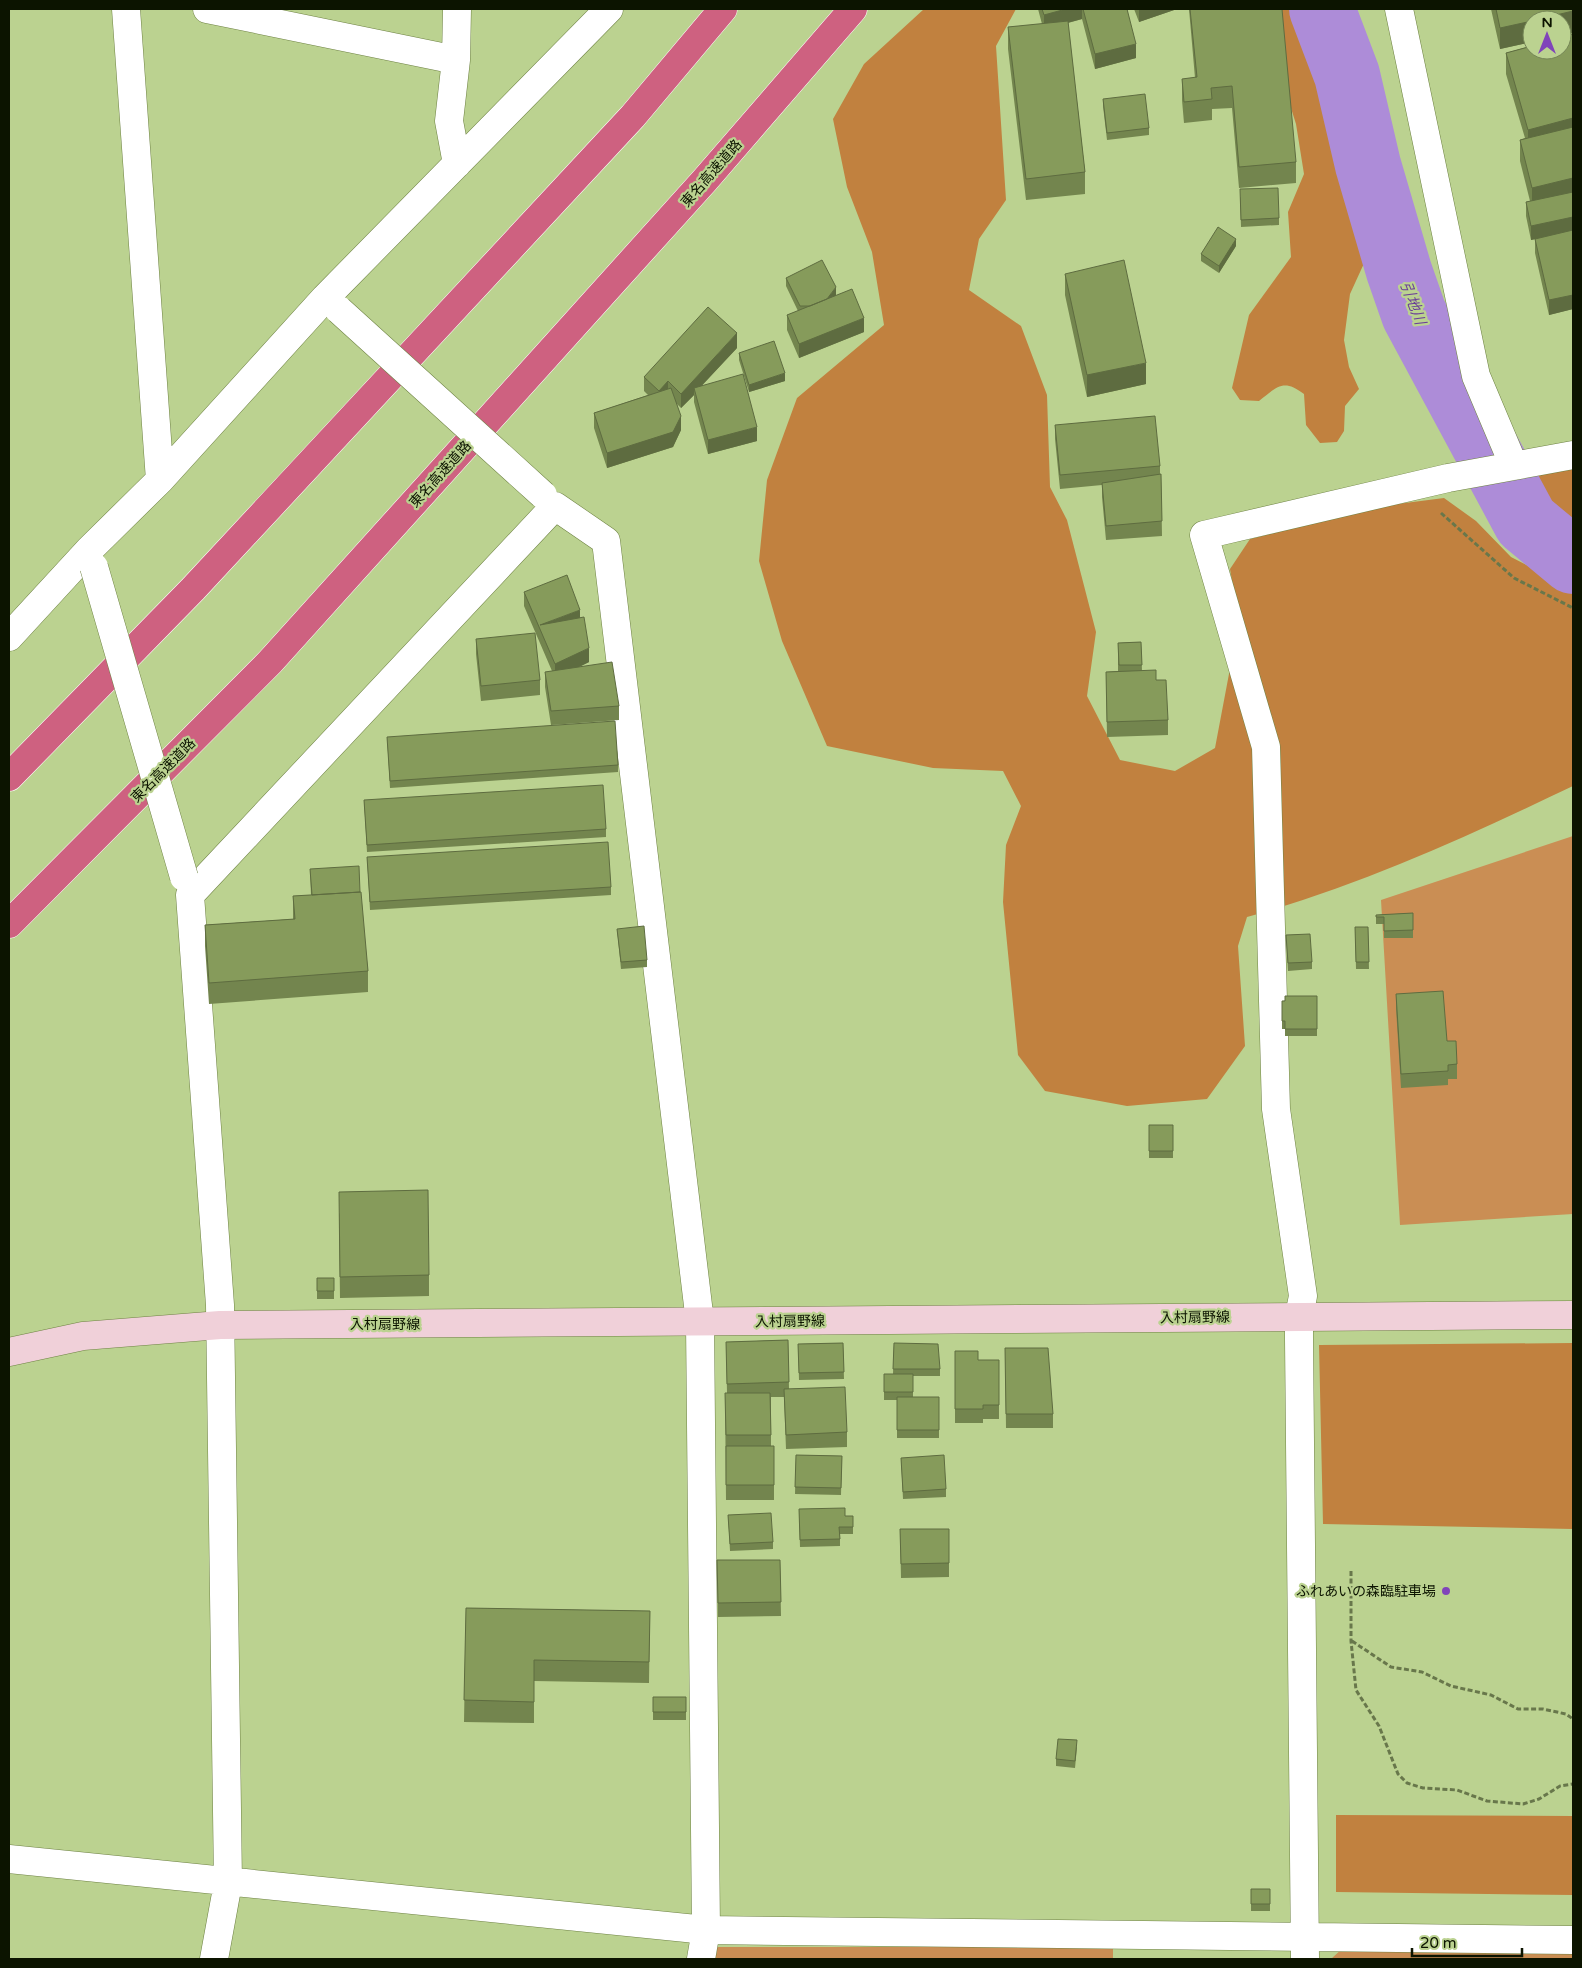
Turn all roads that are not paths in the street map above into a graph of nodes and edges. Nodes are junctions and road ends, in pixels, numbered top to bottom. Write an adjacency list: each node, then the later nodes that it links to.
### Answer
1 (126, 9): 13 (street)
2 (207, 9): 8 (street)
3 (457, 9): 8 (street)
4 (609, 9): 9 (street)
5 (723, 9): 17 (highway)
6 (853, 9): 19 (highway, 東名高速道路)
7 (1399, 9): 12 (street)
8 (456, 60): 9 (street)
9 (457, 164): 10 (street)
10 (332, 304): 13 (street); 14 (street, bridge)
11 (1573, 455): 12 (street)
12 (1514, 466): 21 (street)
13 (160, 480): 15 (street)
14 (549, 500): 18 (street); 22 (street)
15 (92, 558): 16 (street); 18 (street, bridge)
16 (9, 637)
17 (9, 777)
18 (187, 886): 23 (street)
19 (9, 924)
20 (1573, 1315): 21 (street, 入村扇野線)
21 (1298, 1316): 22 (street, 入村扇野線); 29 (street)
22 (700, 1322): 23 (street, 入村扇野線); 27 (street)
23 (220, 1325): 24 (street, 入村扇野線); 26 (street)
24 (9, 1352)
25 (9, 1859): 26 (street)
26 (228, 1882): 27 (street); 30 (street)
27 (706, 1930): 29 (street); 31 (street)
28 (1573, 1940): 29 (street)
29 (1305, 1948)
30 (214, 1959)
31 (701, 1959)

